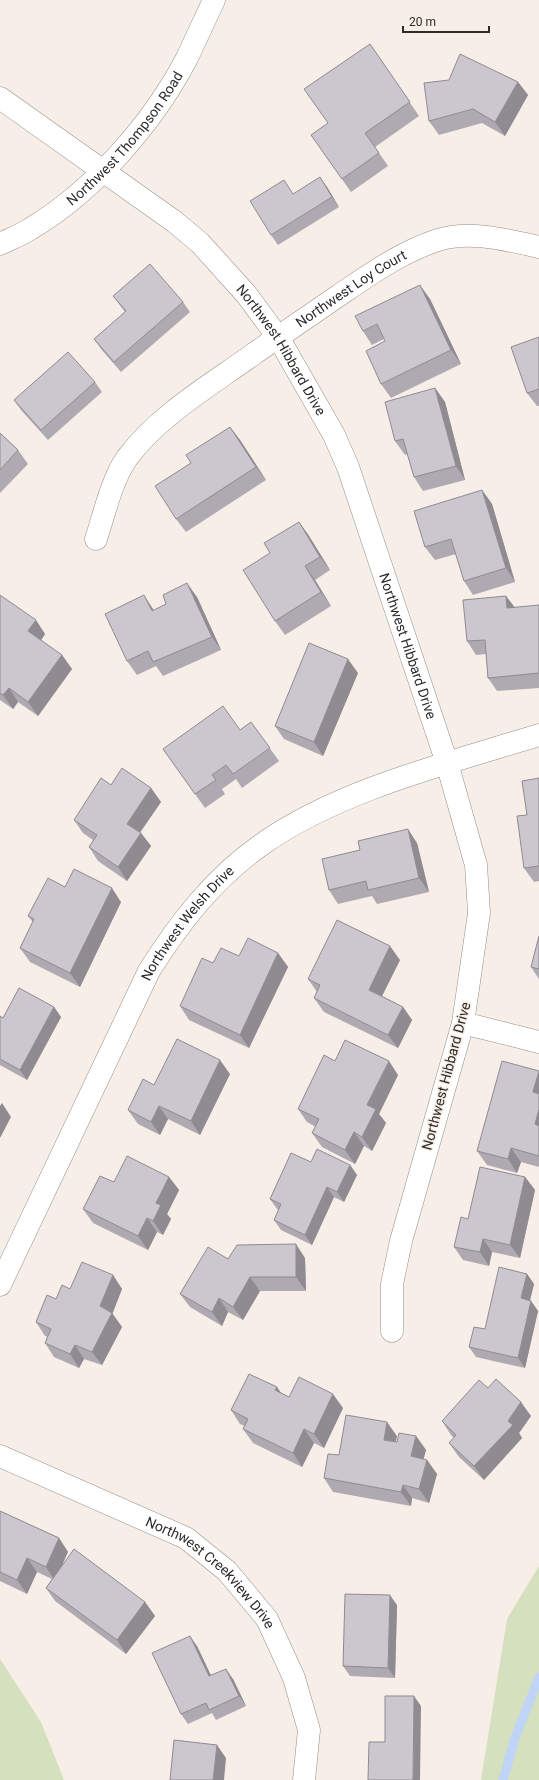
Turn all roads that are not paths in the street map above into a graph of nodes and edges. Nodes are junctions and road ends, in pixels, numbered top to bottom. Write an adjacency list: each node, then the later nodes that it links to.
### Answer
1 (214, 0): 3 (street, Northwest Thompson Road)
2 (0, 98): 3 (street, Northwest Hibbard Drive)
3 (102, 171): 4 (street, Northwest Thompson Road); 6 (street, Northwest Hibbard Drive)
4 (0, 244)
5 (539, 247): 6 (street, Northwest Loy Court)
6 (278, 337): 7 (street, Northwest Loy Court); 9 (street, Northwest Hibbard Drive)
7 (96, 540)
8 (539, 735): 9 (street, Northwest Welsh Drive)
9 (447, 763): 10 (street, Northwest Hibbard Drive); 12 (street, Northwest Welsh Drive)
10 (463, 1023): 11 (street); 13 (street, Northwest Hibbard Drive)
11 (539, 1042)
12 (0, 1285)
13 (392, 1330)
14 (0, 1456): 15 (street, Northwest Creekview Drive)
15 (304, 1780)

